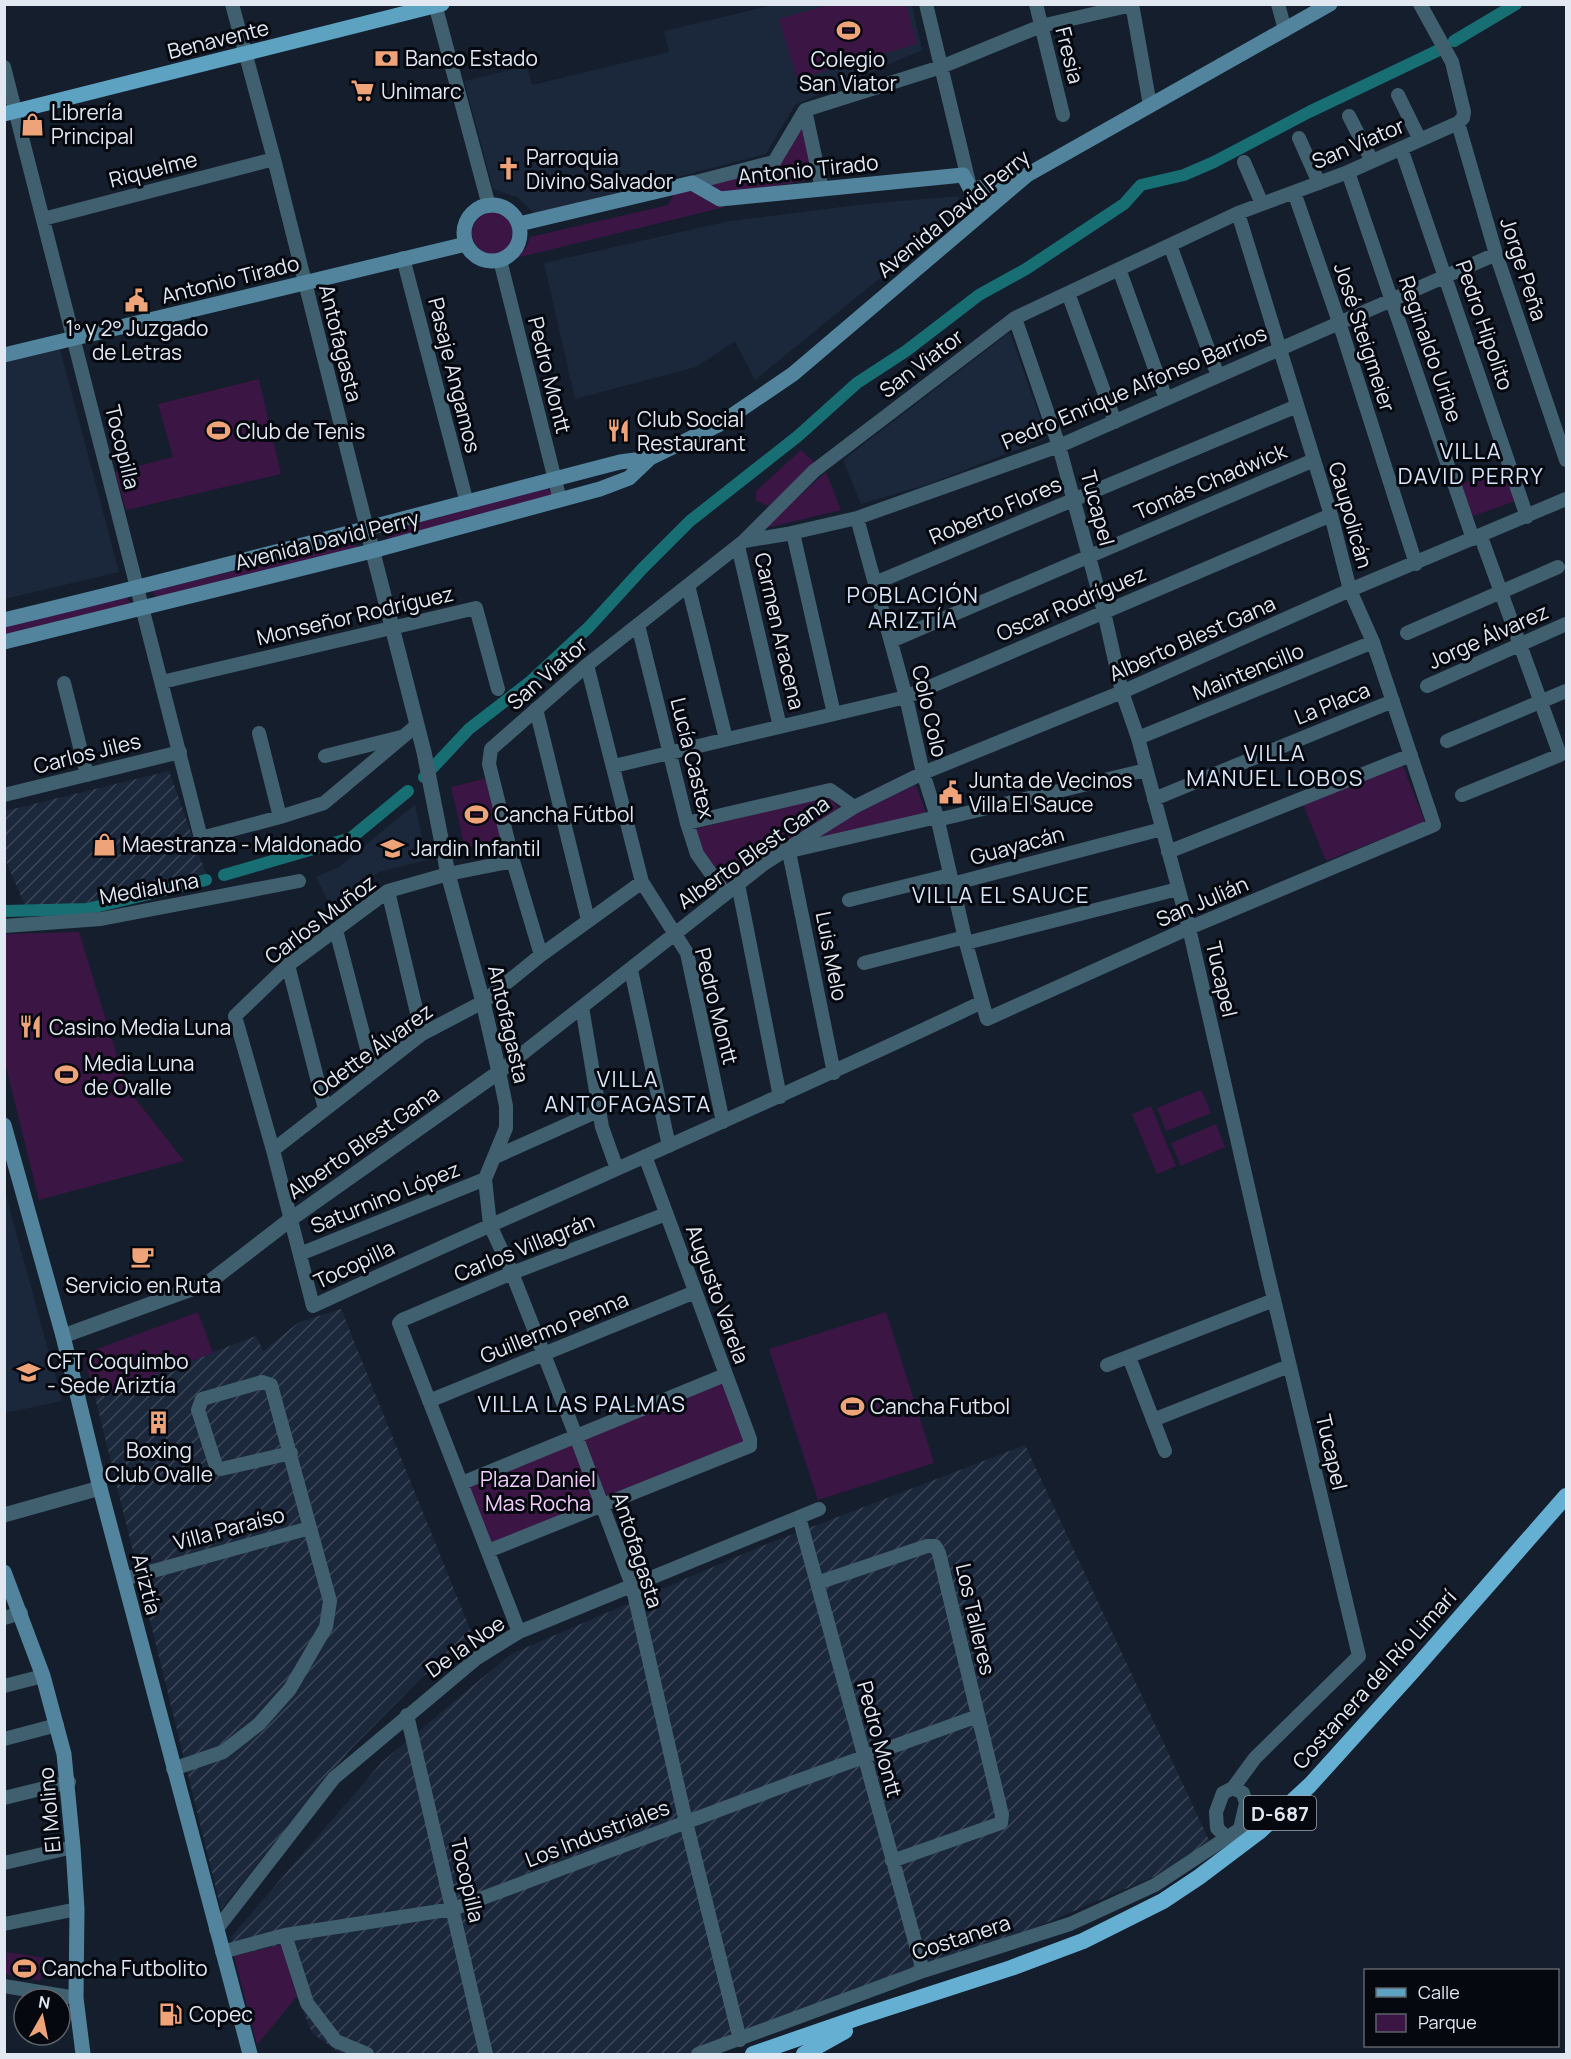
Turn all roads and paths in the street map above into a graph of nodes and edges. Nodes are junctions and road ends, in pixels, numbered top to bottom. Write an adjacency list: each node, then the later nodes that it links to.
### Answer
1 (232, 4): 11 (street, Antofagasta)
2 (926, 4): 13 (street)
3 (1036, 4): 9 (street, Fresia)
4 (1278, 4): 10 (street)
5 (1330, 4): 10 (main road, Avenida David Perry)
6 (1420, 4): 20 (street, Jorge Peña)
7 (437, 5): 11 (main road, Benavente); 35 (street)
8 (1132, 5): 9 (street); 15 (street)
9 (1041, 26): 13 (street); 18 (street, Fresia)
10 (1285, 30): 15 (main road, Avenida David Perry)
11 (245, 54): 17 (main road, Benavente); 24 (street, Antofagasta)
12 (4, 67): 17 (street, Tocopilla)
13 (941, 68): 16 (street); 32 (street)
14 (1398, 94): 22 (street)
15 (1150, 105): 28 (main road, Avenida David Perry)
16 (805, 110): 29 (street); 31 (street)
17 (10, 112): 38 (street, Tocopilla)
18 (1063, 115)
19 (1349, 116): 25 (street)
20 (1460, 121): 22 (street, San Viator); 42 (street, Jorge Peña)
21 (1299, 138): 30 (street)
22 (1420, 140): 23 (street, San Viator)
23 (1401, 148): 25 (street, San Viator); 46 (street, Pedro Hipolito)
24 (274, 159): 38 (street, Riquelme); 47 (street, Antofagasta)
25 (1372, 161): 27 (street, San Viator)
26 (1244, 162): 34 (street)
27 (1348, 172): 30 (street, San Viator); 49 (street, Reginaldo Uribe)
28 (1027, 175): 32 (main road); 37 (main road, Avenida David Perry)
29 (692, 183): 31 (main road, Antonio Tirado); 39 (main road)
30 (1319, 183): 33 (street, San Viator)
31 (822, 189): 32 (main road, Antonio Tirado)
32 (971, 190): 37 (street)
33 (1294, 192): 34 (street, San Viator); 51 (street, José Steigmeier)
34 (1262, 204): 36 (street, San Viator)
35 (489, 206): 39 (main road); 40 (main road)
36 (1238, 213): 41 (street, San Viator); 53 (street, Caupolicán)
37 (980, 215): 60 (main road, Avenida David Perry)
38 (43, 219): 52 (street, Tocopilla)
39 (519, 224): 44 (main road)
40 (466, 244): 43 (main road, Antonio Tirado); 44 (main road)
41 (1170, 245): 45 (street, San Viator); 55 (street)
42 (1496, 254): 46 (street, Pedro Enrique Alfonso Barrios); 62 (street, Jorge Peña)
43 (403, 258): 47 (main road, Antonio Tirado); 67 (street, Pasaje Angamos)
44 (500, 260): 63 (street, Pedro Montt)
45 (1119, 269): 48 (street, San Viator); 56 (street)
46 (1446, 276): 49 (street, Pedro Enrique Alfonso Barrios); 69 (street, Pedro Hipolito)
47 (304, 282): 52 (main road, Antonio Tirado); 71 (street, Antofagasta)
48 (1068, 293): 50 (street, San Viator); 58 (street)
49 (1392, 299): 51 (street, Pedro Enrique Alfonso Barrios); 73 (street, Reginaldo Uribe)
50 (1015, 318): 59 (street, Tucapel); 74 (street, San Viator)
51 (1339, 322): 53 (street, Pedro Enrique Alfonso Barrios); 77 (street, José Steigmeier)
52 (74, 338): 54 (main road, Antonio Tirado); 81 (street, Tocopilla)
53 (1280, 348): 55 (street, Pedro Enrique Alfonso Barrios); 57 (street, Caupolicán)
54 (4, 355)
55 (1218, 376): 56 (street, Pedro Enrique Alfonso Barrios)
56 (1166, 399): 58 (street, Pedro Enrique Alfonso Barrios)
57 (1297, 406): 61 (street, Caupolicán); 65 (street, Roberto Flores)
58 (1114, 422): 59 (street, Pedro Enrique Alfonso Barrios)
59 (1059, 446): 65 (street, Tucapel); 70 (street, Pedro Enrique Alfonso Barrios)
60 (650, 459): 63 (main road, Avenida David Perry); 64 (main road, Avenida David Perry)
61 (1314, 460): 68 (street, Caupolicán); 76 (street, Tomás Chadwick)
62 (1566, 460)
63 (555, 479): 64 (street, Pedro Montt); 67 (main road, Avenida David Perry)
64 (560, 500): 75 (main road, Avenida David Perry)
65 (1074, 500): 76 (street, Tucapel); 79 (street, Roberto Flores)
66 (1566, 500): 69 (street, Alberto Blest Gana)
67 (467, 503): 71 (main road, Avenida David Perry)
68 (1331, 514): 82 (street, Caupolicán); 85 (street, Oscar Rodríguez)
69 (1527, 516): 73 (street, Alberto Blest Gana)
70 (857, 518): 72 (street, Pedro Enrique Alfonso Barrios); 79 (street, Colo Colo)
71 (367, 530): 75 (street, Antofagasta); 81 (main road, Avenida David Perry)
72 (793, 532): 74 (street, Pedro Enrique Alfonso Barrios); 106 (street)
73 (1477, 538): 77 (street, Alberto Blest Gana); 83 (street, Reginaldo Uribe)
74 (741, 543): 80 (street, San Viator); 108 (street, Carmen Aracena)
75 (372, 551): 84 (main road, Avenida David Perry); 89 (street, Antofagasta)
76 (1089, 555): 85 (street, Tucapel); 91 (street, Tomás Chadwick)
77 (1416, 564): 82 (street, Alberto Blest Gana)
78 (1558, 567): 83 (street)
79 (875, 583): 91 (street, Colo Colo)
80 (688, 585): 88 (street, San Viator); 112 (street)
81 (138, 588): 84 (street, Tocopilla); 86 (main road, Avenida David Perry)
82 (1350, 590): 93 (street, Caupolicán); 101 (street, Alberto Blest Gana)
83 (1501, 592): 90 (street); 94 (street, Reginaldo Uribe)
84 (143, 608): 92 (main road, Avenida David Perry); 96 (street, Tocopilla)
85 (1104, 612): 101 (street, Tucapel); 102 (street, Oscar Rodríguez)
86 (4, 620)
87 (1566, 624): 94 (street, Jorge Álvarez)
88 (638, 625): 95 (street, San Viator); 115 (street, Lucía Castex)
89 (394, 627): 96 (street, Monseñor Rodríguez); 99 (street, Monseñor Rodríguez); 107 (street, Antofagasta)
90 (1407, 633)
91 (891, 641): 102 (street, Colo Colo)
92 (4, 642)
93 (1373, 642): 103 (street, Caupolicán); 111 (street, Maintencillo)
94 (1520, 645): 98 (street, Jorge Álvarez); 104 (street, Reginaldo Uribe)
95 (587, 665): 105 (street, San Viator); 118 (street, Pedro Montt)
96 (162, 682): 114 (street, Tocopilla)
97 (64, 683): 121 (street)
98 (1427, 686)
99 (498, 689)
100 (1566, 691): 104 (street)
101 (1122, 692): 111 (street, Tucapel); 120 (street, Alberto Blest Gana)
102 (906, 697): 106 (street, Oscar Rodríguez); 120 (street, Colo Colo)
103 (1393, 701): 116 (street, Caupolicán); 124 (street, La Placa)
104 (1541, 703): 113 (street); 123 (street, Reginaldo Uribe)
105 (536, 709): 133 (street, San Viator); 143 (street)
106 (834, 714): 108 (street, Oscar Rodríguez)
107 (417, 725): 110 (street); 134 (street, Antofagasta)
108 (780, 727): 112 (street, Oscar Rodríguez)
109 (259, 733): 126 (street)
110 (404, 736): 117 (street); 126 (street)
111 (1138, 738): 119 (street, Tucapel)
112 (726, 740): 115 (street, Oscar Rodríguez)
113 (1447, 741)
114 (180, 752): 121 (street, Carlos Jiles); 126 (street, Tocopilla)
115 (671, 753): 118 (street, Oscar Rodríguez); 128 (street, Lucía Castex)
116 (1411, 755): 129 (street, Caupolicán); 132 (street)
117 (325, 756)
118 (614, 766): 137 (street, Pedro Montt)
119 (1146, 770): 124 (street, Tucapel); 127 (street)
120 (923, 773): 125 (street, Alberto Blest Gana); 127 (street, Colo Colo)
121 (87, 775): 122 (street, Carlos Jiles)
122 (4, 795)
123 (1462, 795)
124 (1154, 799): 130 (street, Tucapel)
125 (854, 807): 128 (street); 131 (street, Alberto Blest Gana)
126 (280, 817)
127 (937, 819): 131 (street); 135 (street, Colo Colo)
128 (687, 824): 141 (street, Lucía Castex)
129 (1434, 825): 145 (street, San Julián)
130 (1162, 829): 132 (street, Tucapel); 135 (street, Guayacán)
131 (787, 851): 138 (street, Alberto Blest Gana); 161 (street, Luis Melo)
132 (1168, 852): 139 (street, Tucapel)
133 (513, 861): 134 (street, Carlos Muñoz); 149 (street)
134 (447, 874): 140 (street, Carlos Muñoz); 153 (street, Antofagasta)
135 (951, 879): 142 (street, Guayacán); 148 (street, Colo Colo)
136 (299, 881): 144 (street, Medialuna)
137 (642, 882): 143 (street, Odette Álvarez); 147 (street, Pedro Montt)
138 (738, 884): 141 (street, Alberto Blest Gana); 162 (street)
139 (1178, 889): 145 (street, Tucapel); 148 (street)
140 (388, 891): 146 (street, Carlos Muñoz); 158 (street)
141 (725, 893): 147 (street, Alberto Blest Gana)
142 (849, 900)
143 (588, 920): 149 (street, Odette Álvarez)
144 (4, 926)
145 (1189, 928): 157 (street, San Julián); 180 (street, Tucapel)
146 (336, 930): 151 (street, Carlos Muñoz); 159 (street)
147 (674, 933): 152 (street, Alberto Blest Gana); 165 (street, Pedro Montt)
148 (965, 940): 150 (street); 154 (street, Colo Colo)
149 (541, 955): 153 (street, Odette Álvarez)
150 (864, 963)
151 (288, 965): 156 (street, Carlos Muñoz); 163 (street)
152 (631, 970): 155 (street, Alberto Blest Gana); 167 (street)
153 (483, 1002): 158 (street, Odette Álvarez); 160 (street, Antofagasta)
154 (982, 1002): 157 (street, Colo Colo); 161 (street)
155 (582, 1007): 160 (street, Alberto Blest Gana); 164 (street)
156 (234, 1016): 169 (street, Tocopilla)
157 (987, 1019)
158 (422, 1034): 159 (street, Odette Álvarez)
159 (373, 1072): 163 (street, Odette Álvarez)
160 (499, 1072): 171 (street, Antofagasta); 175 (street, Alberto Blest Gana)
161 (834, 1073): 162 (street)
162 (780, 1096): 165 (street)
163 (325, 1109): 169 (street, Odette Álvarez)
164 (600, 1110): 171 (street); 172 (street)
165 (723, 1122): 167 (street)
166 (4, 1125): 168 (main road, Ariztía)
167 (669, 1146): 170 (street)
168 (7, 1147): 181 (main road, Ariztía)
169 (273, 1150): 175 (street, Tocopilla)
170 (645, 1156): 172 (street); 174 (street, Augusto Varela)
171 (495, 1157): 173 (street, Antofagasta)
172 (617, 1169): 176 (street)
173 (485, 1179): 176 (street, Antofagasta); 177 (street, Saturnino López)
174 (666, 1214): 178 (street, Carlos Villagrán); 179 (street, Augusto Varela)
175 (291, 1219): 177 (street, Tocopilla); 181 (street, Alberto Blest Gana)
176 (490, 1225): 177 (street, Tocopilla); 178 (street, Antofagasta)
177 (300, 1254)
178 (512, 1273): 182 (street, Antofagasta); 187 (street, Carlos Villagrán)
179 (695, 1292): 182 (street, Guillermo Penna); 186 (street, Augusto Varela)
180 (1274, 1300): 183 (street); 185 (street, Tucapel)
181 (63, 1336): 193 (main road, Ariztía)
182 (543, 1354): 187 (street, Guillermo Penna); 189 (street, Antofagasta)
183 (1129, 1357): 184 (street); 188 (street)
184 (1107, 1365)
185 (1289, 1366): 188 (street); 217 (street, Tucapel)
186 (725, 1375): 189 (street); 195 (street, Augusto Varela)
187 (429, 1401): 192 (street)
188 (1153, 1420): 190 (street)
189 (576, 1436): 192 (street); 195 (street, Antofagasta)
190 (1165, 1451)
191 (291, 1453): 191 (street, Villa Paraíso); 199 (street, Villa Paraíso)
192 (462, 1483): 200 (street)
193 (100, 1488): 197 (street); 202 (main road, Ariztía)
194 (1566, 1496): 225 (highway, Costanera del Río Limarí / D-687)
195 (601, 1505): 200 (street); 204 (street, Antofagasta)
196 (819, 1509): 198 (street, De la Noe)
197 (4, 1515)
198 (799, 1517): 203 (street, Pedro Montt); 204 (street, De la Noe)
199 (310, 1528): 202 (street, Villa Paraíso); 215 (street, Villa Paraíso)
200 (489, 1551): 207 (street)
201 (4, 1572): 205 (main road, El Molino)
202 (124, 1579): 215 (main road, Ariztía)
203 (817, 1583): 211 (street, Los Talleres); 214 (street, Pedro Montt)
204 (632, 1585): 207 (street, De la Noe); 219 (street, Antofagasta)
205 (21, 1613): 206 (street); 208 (main road, El Molino)
206 (4, 1618)
207 (519, 1632): 210 (street, De la Noe)
208 (43, 1676): 209 (street); 212 (main road, El Molino)
209 (4, 1686)
210 (407, 1715): 227 (street, Tocopilla); 229 (street, De la Noe)
211 (978, 1716): 214 (street, Los Industriales); 222 (street, Los Talleres)
212 (57, 1725): 213 (street); 216 (main road, El Molino)
213 (4, 1739)
214 (863, 1757): 219 (street, Los Industriales); 222 (street, Pedro Montt)
215 (173, 1768): 229 (main road, Ariztía)
216 (69, 1782): 218 (street); 221 (main road, El Molino)
217 (1233, 1788): 220 (street); 220 (street, Costanera)
218 (4, 1798)
219 (686, 1822): 227 (street, Los Industriales); 236 (street, Antofagasta)
220 (1226, 1837): 224 (street, Costanera)
221 (74, 1847): 223 (street); 226 (main road, El Molino)
222 (892, 1861): 232 (street, Pedro Montt)
223 (4, 1863)
224 (1155, 1885): 225 (street); 232 (street, Costanera)
225 (1163, 1901): 235 (highway, Costanera del Río Limarí / D-687)
226 (77, 1909): 228 (street); 234 (main road, El Molino)
227 (453, 1909): 230 (street, Los Industriales); 240 (street, Tocopilla)
228 (4, 1924)
229 (216, 1929): 231 (main road, Ariztía)
230 (285, 1935): 231 (street, Los Industriales); 239 (street)
231 (222, 1952): 238 (main road, Ariztía)
232 (923, 1971): 236 (street, Costanera)
233 (4, 1986): 234 (street)
234 (76, 1998): 237 (main road, El Molino)
235 (903, 2004): 242 (highway, Costanera del Río Limarí / D-687); 243 (highway, Costanera del Río Limarí / D-687)
236 (740, 2040): 241 (street, Costanera)
237 (83, 2055)
238 (250, 2055)
239 (367, 2055)
240 (486, 2055)
241 (698, 2055)
242 (753, 2055)
243 (804, 2055)

